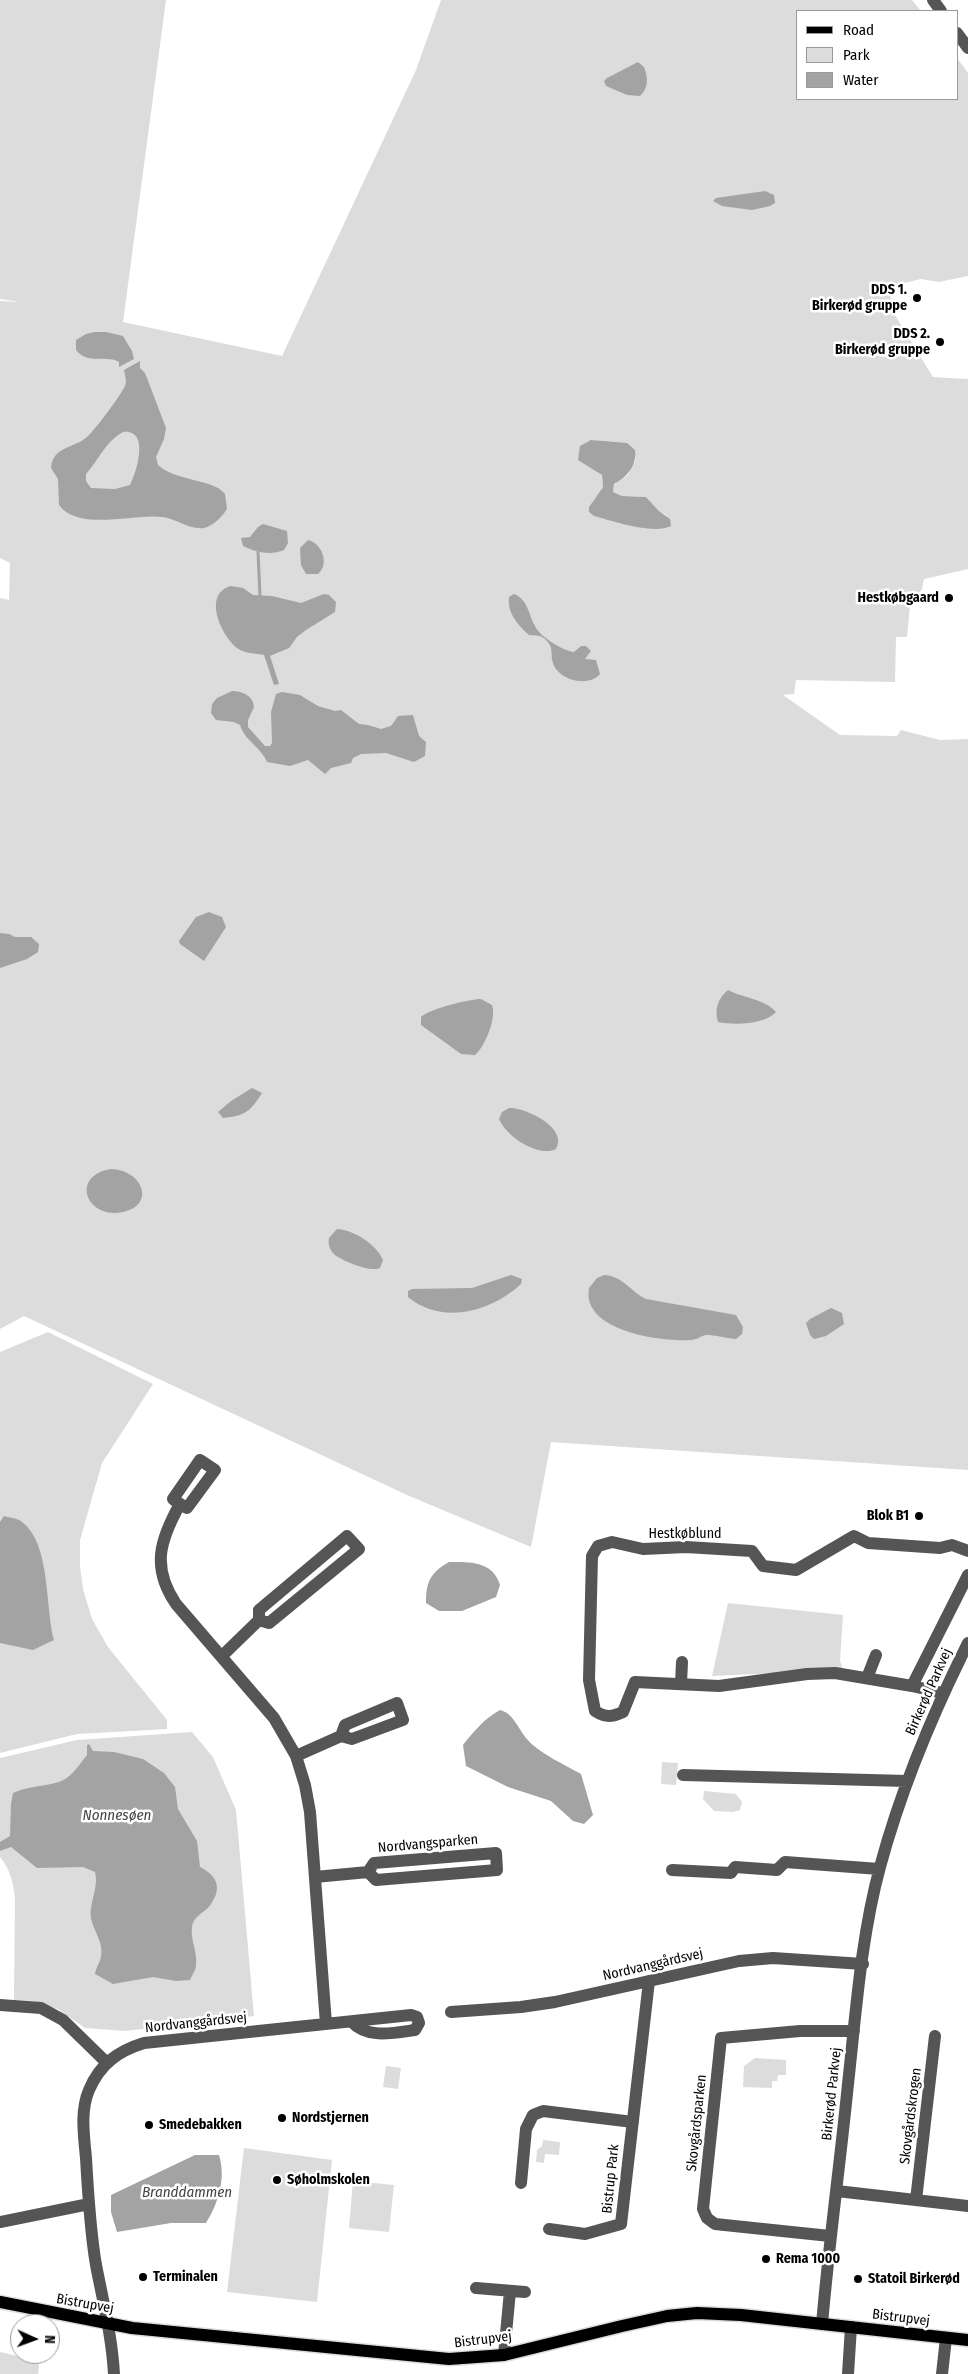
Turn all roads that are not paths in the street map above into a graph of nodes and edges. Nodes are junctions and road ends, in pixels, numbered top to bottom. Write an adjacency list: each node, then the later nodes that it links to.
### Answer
1 (958, 33): 2 (street)
2 (968, 48)
3 (180, 1504): 9 (street)
4 (968, 1551): 12 (street, Hestkøblund)
5 (968, 1575): 13 (street)
6 (259, 1620): 6 (street); 9 (street)
7 (968, 1643): 14 (street, Birkerød Parkvej)
8 (876, 1654): 11 (street)
9 (222, 1656): 16 (street)
10 (682, 1662): 12 (street)
11 (867, 1678): 12 (street, Hestkøblund); 13 (street, Hestkøblund)
12 (681, 1684)
13 (912, 1686): 14 (street, Hestkøblund)
14 (943, 1694): 18 (street, Birkerød Parkvej)
15 (341, 1736): 16 (street)
16 (296, 1756): 22 (street)
17 (683, 1775): 18 (street)
18 (907, 1781): 19 (street, Birkerød Parkvej)
19 (879, 1869): 20 (street); 23 (street, Birkerød Parkvej)
20 (672, 1870)
21 (368, 1872): 21 (street, Nordvangsparken); 22 (street, Nordvangsparken)
22 (314, 1877): 28 (street)
23 (863, 1964): 24 (street, Nordvanggårdsvej); 29 (street, Birkerød Parkvej)
24 (649, 1981): 26 (street, Nordvanggårdsvej); 32 (street, Bistrup Park)
25 (0, 2005): 31 (street)
26 (450, 2012)
27 (352, 2022): 28 (street, Nordvanggårdsvej)
28 (326, 2024): 31 (street, Nordvanggårdsvej)
29 (854, 2031): 34 (street, Birkerød Parkvej); 40 (street, Skovgårdsparken)
30 (935, 2036): 35 (street, Skovgårdskrogen)
31 (106, 2062): 36 (street, Nordvanggårdsvej)
32 (633, 2122): 33 (street); 39 (street, Bistrup Park)
33 (521, 2182)
34 (837, 2191): 35 (street); 40 (street, Birkerød Parkvej)
35 (916, 2200): 37 (street)
36 (89, 2204): 38 (street); 45 (street, Nordvanggårdsvej)
37 (968, 2206)
38 (0, 2222)
39 (548, 2229)
40 (830, 2236): 46 (street, Birkerød Parkvej)
41 (476, 2288): 42 (street)
42 (510, 2291): 43 (street); 50 (street)
43 (525, 2292)
44 (0, 2302): 45 (main road, Bistrupvej)
45 (108, 2324): 50 (main road, Bistrupvej); 51 (street, Nordvanggårdsvej)
46 (822, 2324): 47 (main road, Bistrupvej); 50 (main road, Bistrupvej)
47 (851, 2327): 48 (main road, Bistrupvej); 52 (street)
48 (946, 2338): 49 (main road, Bistrupvej); 53 (street)
49 (968, 2340)
50 (504, 2355)
51 (114, 2374)
52 (848, 2374)
53 (942, 2374)

